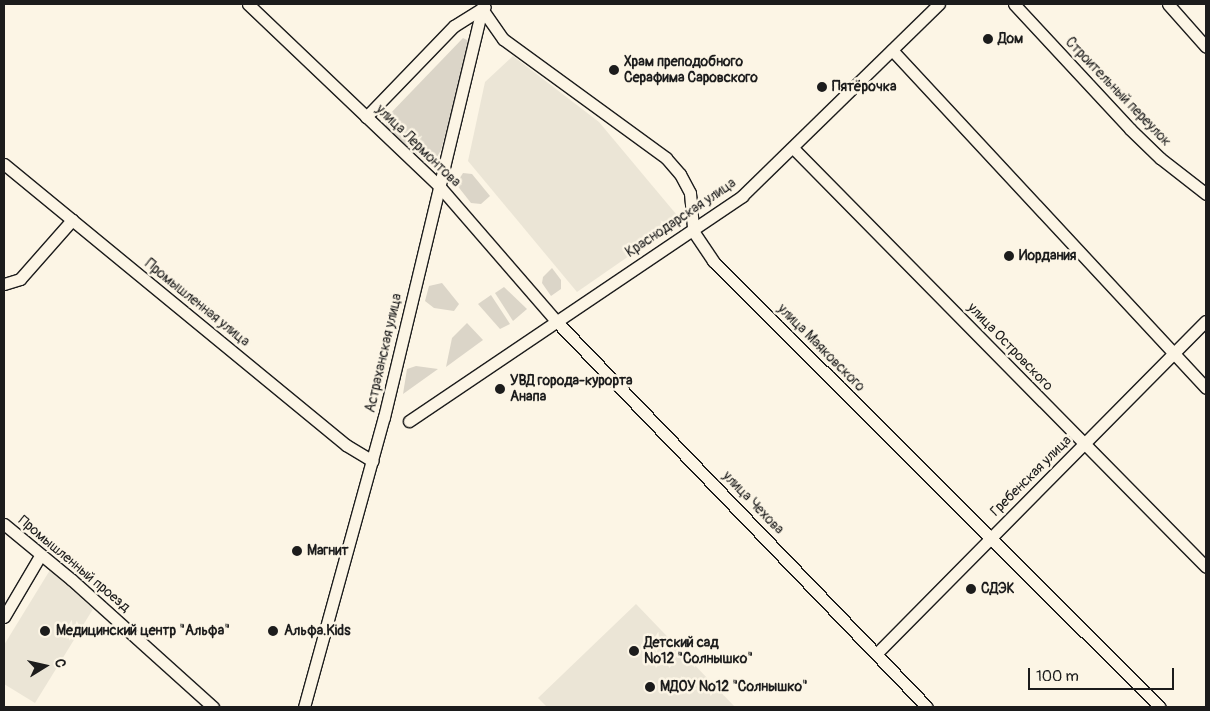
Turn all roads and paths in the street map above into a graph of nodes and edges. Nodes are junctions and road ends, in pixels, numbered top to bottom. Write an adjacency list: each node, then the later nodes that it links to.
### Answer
1 (248, 4): 8 (street, улица Лермонтова)
2 (939, 4): 7 (street, Краснодарская улица)
3 (1014, 4): 12 (street, Строительный переулок)
4 (1168, 4): 6 (street)
5 (484, 5): 8 (street); 11 (street, Астраханская улица); 14 (street, улица Маяковского)
6 (1206, 47)
7 (892, 50): 9 (street, Краснодарская улица); 18 (street)
8 (366, 117): 11 (street, улица Лермонтова)
9 (793, 148): 14 (street, Краснодарская улица); 21 (street, улица Островского)
10 (4, 164): 13 (street, Промышленная улица)
11 (440, 187): 16 (street, улица Лермонтова); 22 (street, Астраханская улица)
12 (1206, 194)
13 (72, 220): 15 (street); 22 (street, Промышленная улица)
14 (693, 231): 16 (street, Краснодарская улица); 24 (street, улица Маяковского)
15 (4, 284)
16 (556, 321): 20 (street, Краснодарская улица); 28 (street, улица Чехова)
17 (1206, 321): 18 (street, Гребенская улица)
18 (1175, 353): 19 (street); 21 (street, Гребенская улица)
19 (1206, 388)
20 (409, 421)
21 (1083, 445): 24 (street, Гребенская улица); 26 (street, улица Островского)
22 (372, 461): 30 (street, Астраханская улица)
23 (4, 524): 25 (street, Промышленный проезд)
24 (990, 538): 28 (street, Гребенская улица); 32 (street, улица Маяковского)
25 (40, 556): 27 (street); 29 (street, Промышленный проезд)
26 (1206, 567)
27 (4, 617)
28 (876, 653): 31 (street, улица Чехова)
29 (213, 707)
30 (304, 707)
31 (927, 707)
32 (1160, 707)

